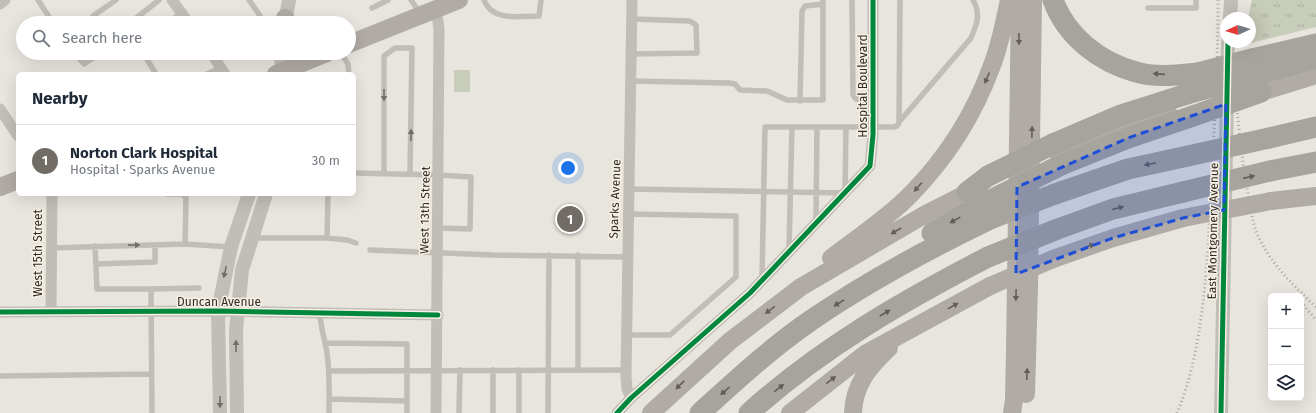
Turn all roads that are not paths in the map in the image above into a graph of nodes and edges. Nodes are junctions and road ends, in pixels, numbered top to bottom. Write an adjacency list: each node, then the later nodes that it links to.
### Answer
1 (5, 0): 25 (street)
2 (38, 0): 31 (lane)
3 (116, 0): 32 (lane)
4 (159, 0): 33 (lane)
5 (172, 0): 30 (street)
6 (249, 0): 36 (lane)
7 (289, 0): 37 (street)
8 (388, 0): 26 (lane)
9 (411, 0): 28 (lane)
10 (458, 0): 28 (main road)
11 (484, 0): 12 (lane)
12 (541, 0)
13 (632, 0): 38 (street, Sparks Avenue)
14 (852, 0): 60 (lane)
15 (873, 0): 60 (street, Hospital Boulevard)
16 (900, 0): 62 (lane)
17 (973, 0): 62 (lane)
18 (1009, 0): 108 (main road, one-way to 108)
19 (1020, 0): 151 (main road, one-way to 151)
20 (1033, 0): 152 (main road, one-way to 20)
21 (1053, 0): 56 (highway, one-way to 21, bridge)
22 (1196, 0): 27 (lane)
23 (1231, 0): 29 (street)
24 (823, 2): 59 (lane); 59 (lane)
25 (0, 4)
26 (372, 8)
27 (1148, 8)
28 (428, 11): 39 (main road); 73 (street, West 13th Street)
29 (1230, 12)
30 (182, 13): 34 (lane); 35 (street)
31 (48, 16)
32 (93, 16)
33 (139, 16)
34 (177, 16)
35 (184, 16)
36 (260, 16)
37 (287, 16)
38 (632, 18): 42 (street, Sparks Avenue); 42 (lane)
39 (356, 41)
40 (1316, 44): 56 (highway)
41 (1228, 48): 153 (street, East Montgomery Avenue)
42 (631, 54): 58 (street, Sparks Avenue)
43 (1316, 58): 56 (highway)
44 (80, 60): 45 (lane)
45 (90, 60)
46 (147, 60): 52 (lane)
47 (217, 60): 51 (street)
48 (281, 60): 53 (street)
49 (311, 60): 54 (main road)
50 (341, 60): 55 (lane)
51 (223, 70)
52 (155, 72)
53 (280, 72)
54 (282, 72)
55 (349, 72)
56 (1256, 75): 57 (main road); 82 (highway, bridge)
57 (1316, 75)
58 (631, 81): 59 (lane); 76 (street, Sparks Avenue)
59 (800, 100)
60 (873, 102): 67 (street, Hospital Boulevard)
61 (0, 110): 68 (street)
62 (899, 123): 67 (lane)
63 (792, 127): 64 (lane); 77 (lane); 78 (lane)
64 (817, 127): 65 (lane); 79 (lane)
65 (846, 127): 67 (lane); 80 (lane)
66 (1316, 127): 82 (highway, one-way to 82, bridge)
67 (873, 128): 80 (street, Hospital Boulevard)
68 (16, 133)
69 (1316, 162): 148 (highway, one-way to 69, bridge)
70 (356, 173): 71 (lane)
71 (384, 174): 72 (lane); 72 (lane, one-way to 71)
72 (410, 174): 73 (lane)
73 (439, 174): 91 (street, West 13th Street); 91 (lane)
74 (16, 181): 75 (main road)
75 (0, 187)
76 (629, 190): 77 (lane); 89 (street, Sparks Avenue)
77 (763, 191): 78 (lane); 107 (lane)
78 (790, 192): 79 (lane); 101 (lane)
79 (816, 192): 80 (lane); 90 (lane)
80 (846, 192): 90 (street)
81 (966, 192): 82 (highway); 108 (main road, one-way to 108)
82 (989, 195): 147 (highway, one-way to 147)
83 (52, 196): 99 (street, West 15th Street)
84 (184, 196): 96 (lane)
85 (248, 196): 98 (street)
86 (265, 196): 92 (street)
87 (328, 196): 93 (lane)
88 (1316, 196): 118 (main road, one-way to 88, bridge)
89 (628, 214): 105 (street, Sparks Avenue); 119 (lane)
90 (816, 224): 101 (street)
91 (438, 228): 102 (street, West 13th Street)
92 (252, 238): 93 (lane); 115 (street)
93 (327, 238): 94 (lane)
94 (356, 242)
95 (155, 244): 96 (lane); 97 (lane, one-way to 95); 106 (lane)
96 (185, 244): 98 (lane)
97 (95, 246): 99 (lane); 106 (lane)
98 (231, 247): 112 (street, one-way to 112)
99 (51, 248): 114 (street, West 15th Street)
100 (370, 250): 102 (lane)
101 (789, 252): 107 (street)
102 (438, 253): 103 (lane); 117 (street, West 13th Street)
103 (549, 255): 104 (lane); 124 (lane)
104 (578, 255): 105 (lane); 125 (lane)
105 (627, 257): 119 (street, Sparks Avenue)
106 (96, 264): 110 (lane)
107 (762, 281): 132 (street)
108 (801, 287): 146 (main road, one-way to 146)
109 (199, 288): 110 (lane)
110 (151, 289): 111 (lane)
111 (151, 311): 112 (street, Duncan Avenue); 114 (street, Duncan Avenue); 130 (lane)
112 (218, 311): 115 (street, Duncan Avenue); 136 (street, one-way to 136)
113 (0, 312): 114 (street, Duncan Avenue)
114 (51, 312)
115 (237, 312): 116 (street, Duncan Avenue); 137 (street, one-way to 115)
116 (320, 313): 117 (street, Duncan Avenue); 120 (lane)
117 (438, 315): 128 (street, West 13th Street)
118 (918, 324): 149 (main road, one-way to 118); 150 (main road)
119 (626, 336): 126 (street, Sparks Avenue)
120 (326, 342): 127 (lane); 129 (lane)
121 (460, 370): 122 (lane); 128 (lane); 141 (lane)
122 (493, 370): 123 (lane); 142 (lane)
123 (519, 370): 124 (lane); 143 (lane)
124 (548, 370): 125 (lane); 144 (lane)
125 (578, 370): 126 (lane)
126 (626, 370): 132 (street, Sparks Avenue)
127 (407, 371): 128 (lane); 129 (lane); 134 (lane)
128 (436, 371): 140 (street, West 13th Street)
129 (330, 372): 133 (lane)
130 (152, 374): 131 (lane); 135 (lane)
131 (0, 376)
132 (631, 398): 145 (street)
133 (329, 399): 134 (lane); 138 (lane)
134 (407, 401): 139 (lane)
135 (152, 413)
136 (220, 413)
137 (237, 413)
138 (329, 413)
139 (407, 413)
140 (436, 413)
141 (459, 413)
142 (493, 413)
143 (520, 413)
144 (548, 413)
145 (617, 413)
146 (651, 413)
147 (700, 413)
148 (749, 413)
149 (790, 413)
150 (853, 413)
151 (1012, 413)
152 (1024, 413)
153 (1221, 413)

